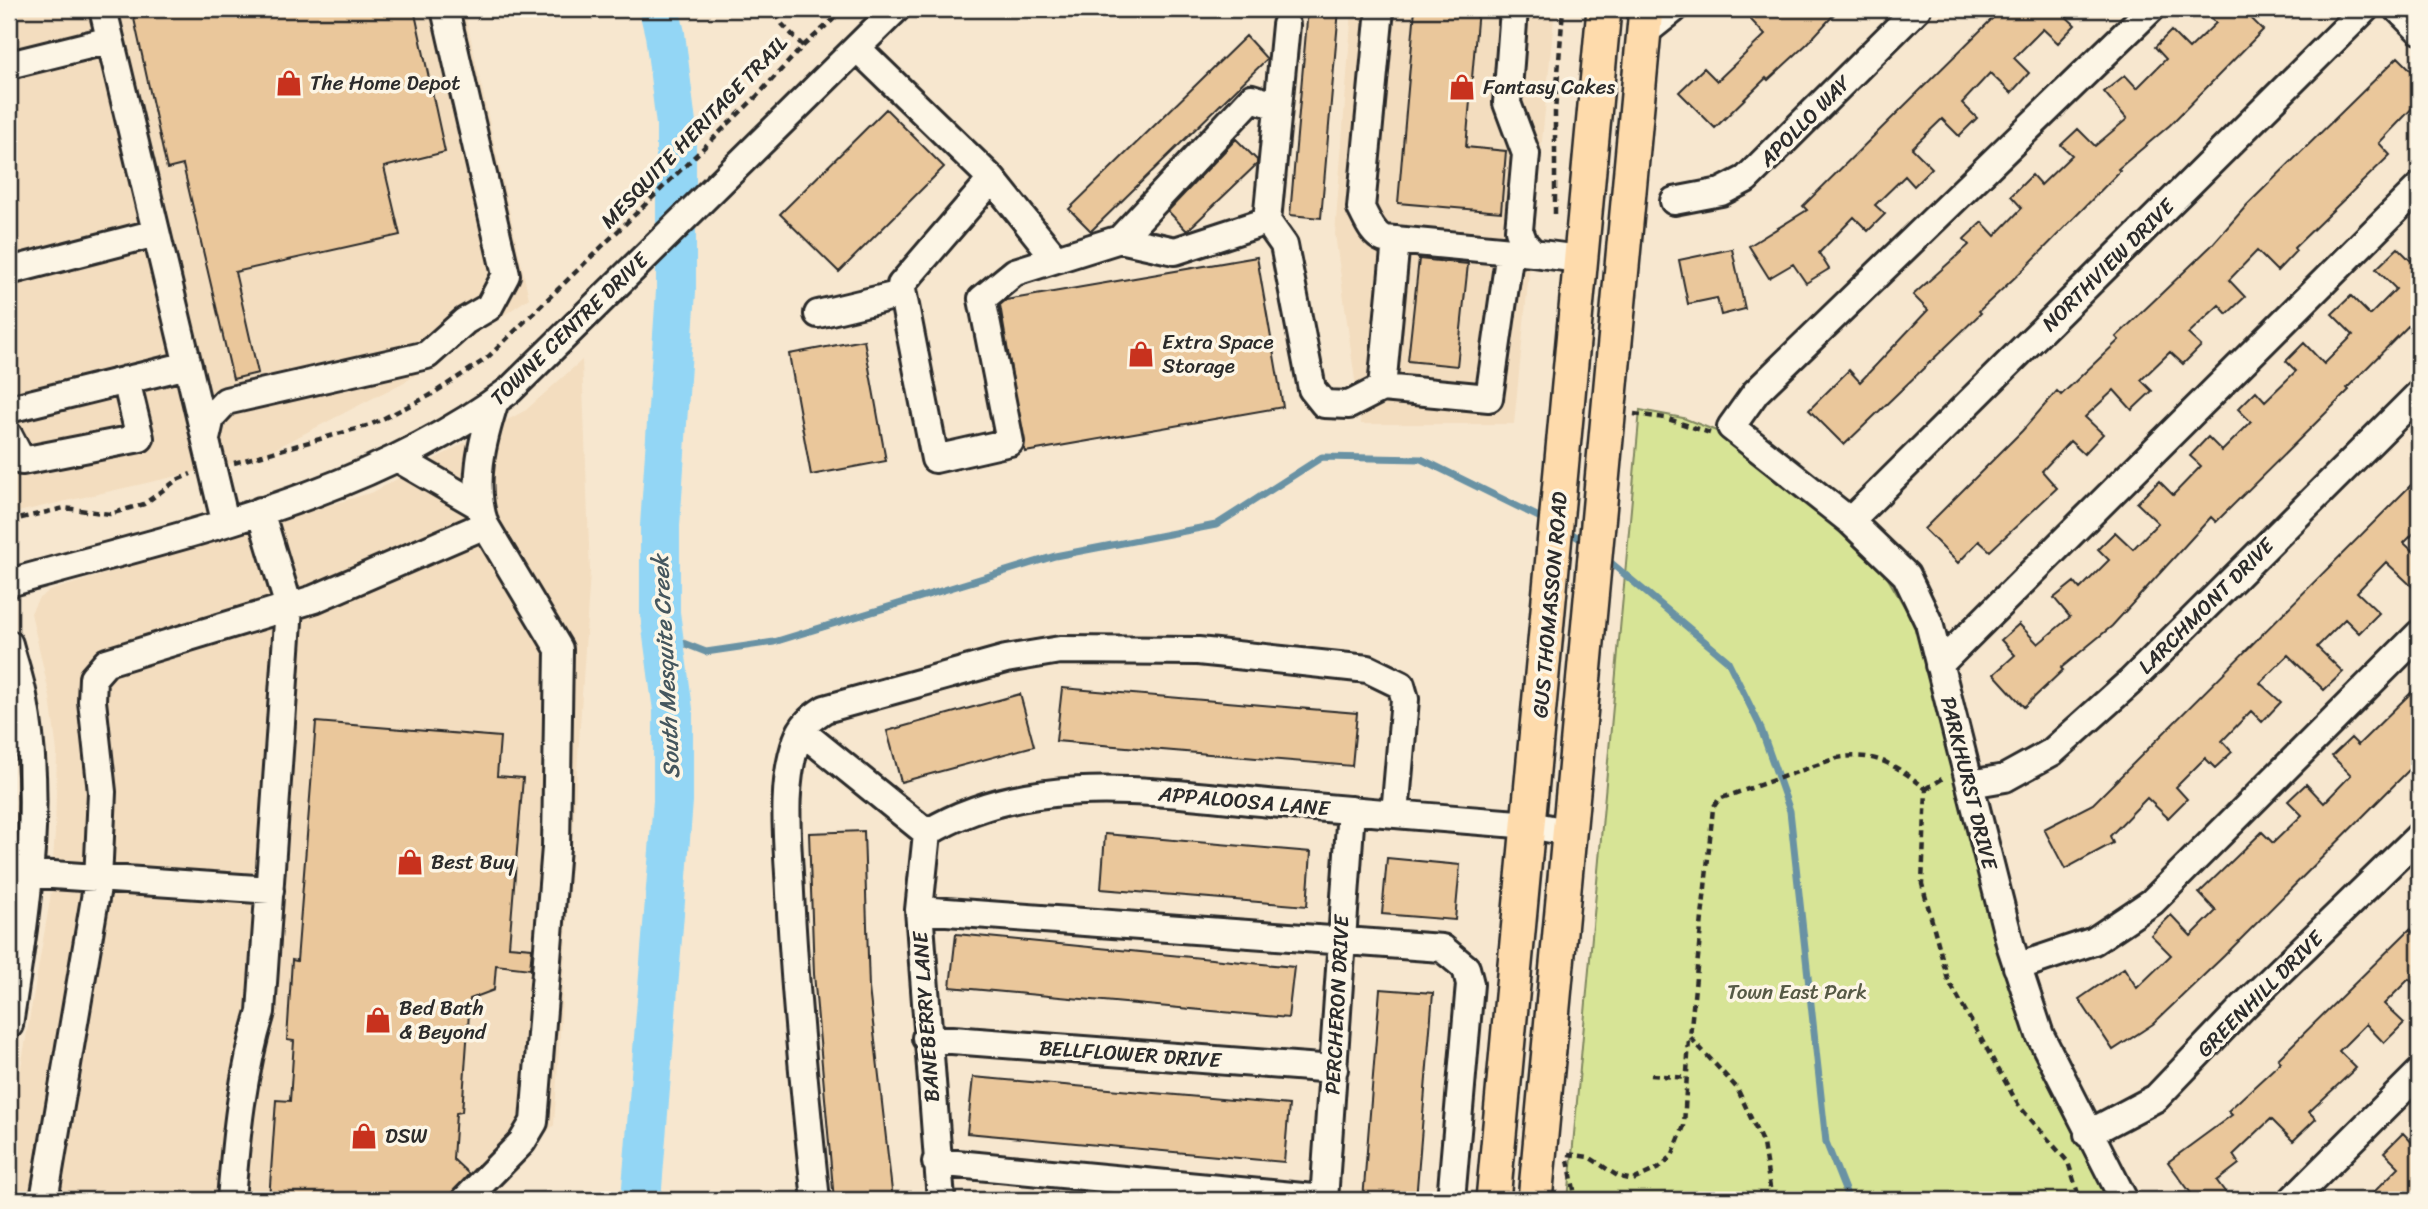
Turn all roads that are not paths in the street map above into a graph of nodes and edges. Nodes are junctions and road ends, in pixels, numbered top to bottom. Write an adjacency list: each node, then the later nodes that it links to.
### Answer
1 (103, 9): 15 (street)
2 (445, 9): 38 (street)
3 (896, 9): 16 (street, TOWNE CENTRE DRIVE)
4 (1380, 9): 25 (street)
5 (1514, 9): 26 (street)
6 (1674, 9): 12 (street)
7 (1917, 9): 21 (street, APOLLO WAY)
8 (2151, 9): 42 (street, PARKHURST DRIVE)
9 (2365, 9): 42 (street, NORTHVIEW DRIVE)
10 (2398, 9): 14 (street)
11 (1603, 19): 12 (main road); 26 (main road, GUS THOMASSON ROAD)
12 (1645, 21): 54 (main road, GUS THOMASSON ROAD)
13 (1286, 25): 18 (street)
14 (2419, 30)
15 (110, 40): 17 (street); 23 (street)
16 (857, 48): 19 (street); 35 (street, TOWNE CENTRE DRIVE)
17 (9, 65)
18 (1278, 106): 22 (street); 24 (street)
19 (992, 179): 27 (street); 29 (street)
20 (2419, 187): 48 (street)
21 (1674, 201)
22 (1267, 221): 24 (street); 33 (street)
23 (156, 233): 28 (street); 31 (street)
24 (1120, 239): 27 (street)
25 (1396, 240): 26 (street); 33 (street)
26 (1544, 255): 33 (street); 53 (main road, GUS THOMASSON ROAD)
27 (1055, 259): 29 (street)
28 (9, 271)
29 (902, 294): 30 (street)
30 (818, 314)
31 (188, 366): 32 (street); 38 (street)
32 (126, 380): 36 (street); 37 (street)
33 (1382, 388)
34 (2419, 394): 50 (street, LARCHMONT DRIVE)
35 (502, 396): 39 (street, TOWNE CENTRE DRIVE); 41 (street)
36 (9, 409)
37 (9, 436)
38 (206, 439): 43 (street)
39 (397, 458): 40 (street, TOWNE CENTRE DRIVE); 41 (street)
40 (260, 511): 43 (street, TOWNE CENTRE DRIVE); 45 (street)
41 (482, 515): 45 (street); 71 (street)
42 (1850, 520): 48 (street, PARKHURST DRIVE)
43 (225, 521): 44 (street, TOWNE CENTRE DRIVE)
44 (9, 583)
45 (289, 607): 58 (street); 59 (street)
46 (2419, 634): 62 (street)
47 (9, 644): 57 (street)
48 (1939, 665): 50 (street, PARKHURST DRIVE)
49 (801, 731): 52 (street); 55 (street); 72 (street)
50 (1961, 778): 62 (street, PARKHURST DRIVE)
51 (1351, 810): 52 (street, APPALOOSA LANE); 55 (street, APPALOOSA LANE); 61 (street, PERCHERON DRIVE)
52 (1395, 814): 53 (street, APPALOOSA LANE)
53 (1530, 825): 54 (street, APPALOOSA LANE); 76 (main road, GUS THOMASSON ROAD)
54 (1567, 832): 77 (main road, GUS THOMASSON ROAD)
55 (927, 833): 60 (street, BANEBERRY LANE)
56 (2419, 836): 67 (street, GREENHILL DRIVE)
57 (20, 874): 58 (street); 63 (street)
58 (98, 881): 59 (street); 69 (street)
59 (270, 890): 70 (street)
60 (919, 910): 61 (street); 64 (street, BANEBERRY LANE)
61 (1340, 940): 65 (street, PERCHERON DRIVE); 75 (street)
62 (2017, 967): 67 (street, PARKHURST DRIVE)
63 (9, 1025)
64 (926, 1038): 65 (street, BELLFLOWER DRIVE); 68 (street, BANEBERRY LANE)
65 (1334, 1069): 74 (street, PERCHERON DRIVE)
66 (2419, 1073): 79 (street)
67 (2088, 1134): 78 (street, PARKHURST DRIVE)
68 (936, 1162): 73 (street, BANEBERRY LANE); 74 (street)
69 (44, 1200)
70 (231, 1200)
71 (465, 1200)
72 (816, 1200)
73 (941, 1200)
74 (1324, 1200)
75 (1451, 1200)
76 (1493, 1200)
77 (1535, 1200)
78 (2124, 1200)
79 (2291, 1200)

